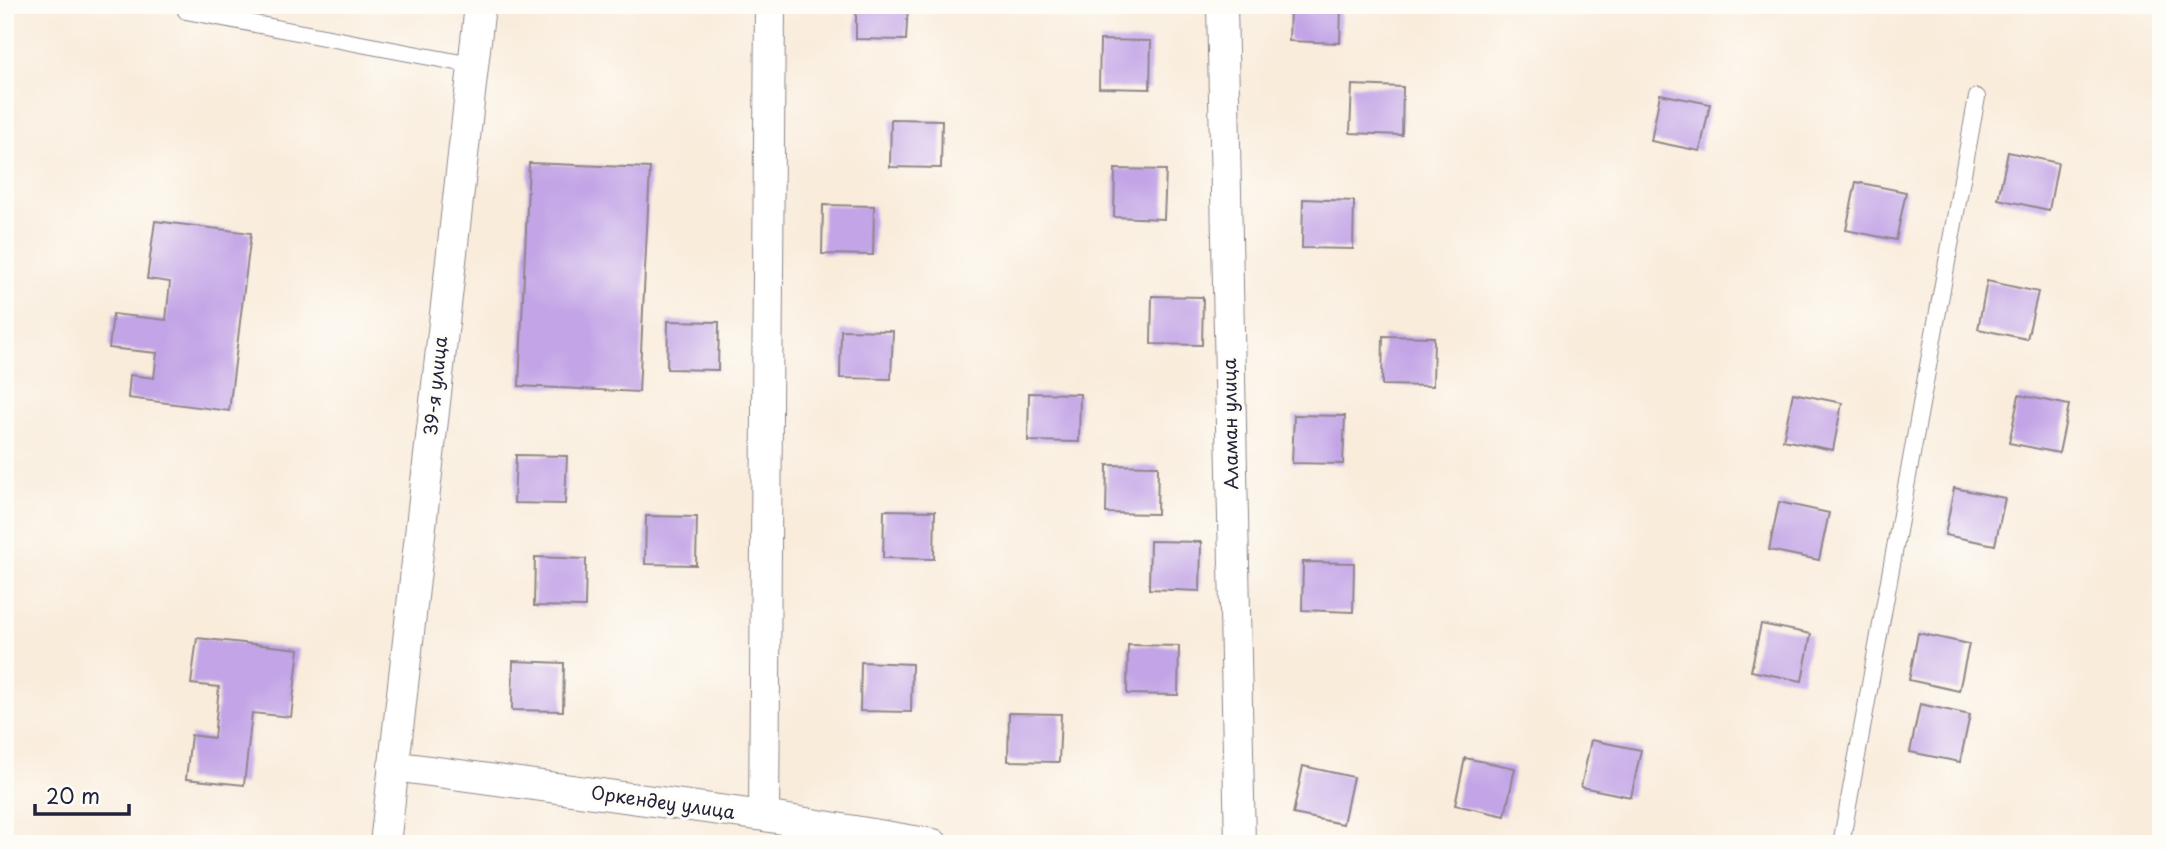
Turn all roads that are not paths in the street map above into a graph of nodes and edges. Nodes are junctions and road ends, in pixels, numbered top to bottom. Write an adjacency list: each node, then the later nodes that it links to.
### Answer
1 (480, 5): 5 (street, 39-я улица)
2 (770, 5): 8 (street)
3 (1222, 5): 11 (street, Аламан улица)
4 (186, 11): 5 (lane)
5 (472, 65): 7 (street, 39-я улица)
6 (1977, 97): 12 (lane)
7 (393, 766): 8 (street, Оркендеу улица); 9 (street, 39-я улица)
8 (764, 816): 10 (street, Оркендеу улица)
9 (385, 844)
10 (933, 844)
11 (1240, 844)
12 (1841, 844)

